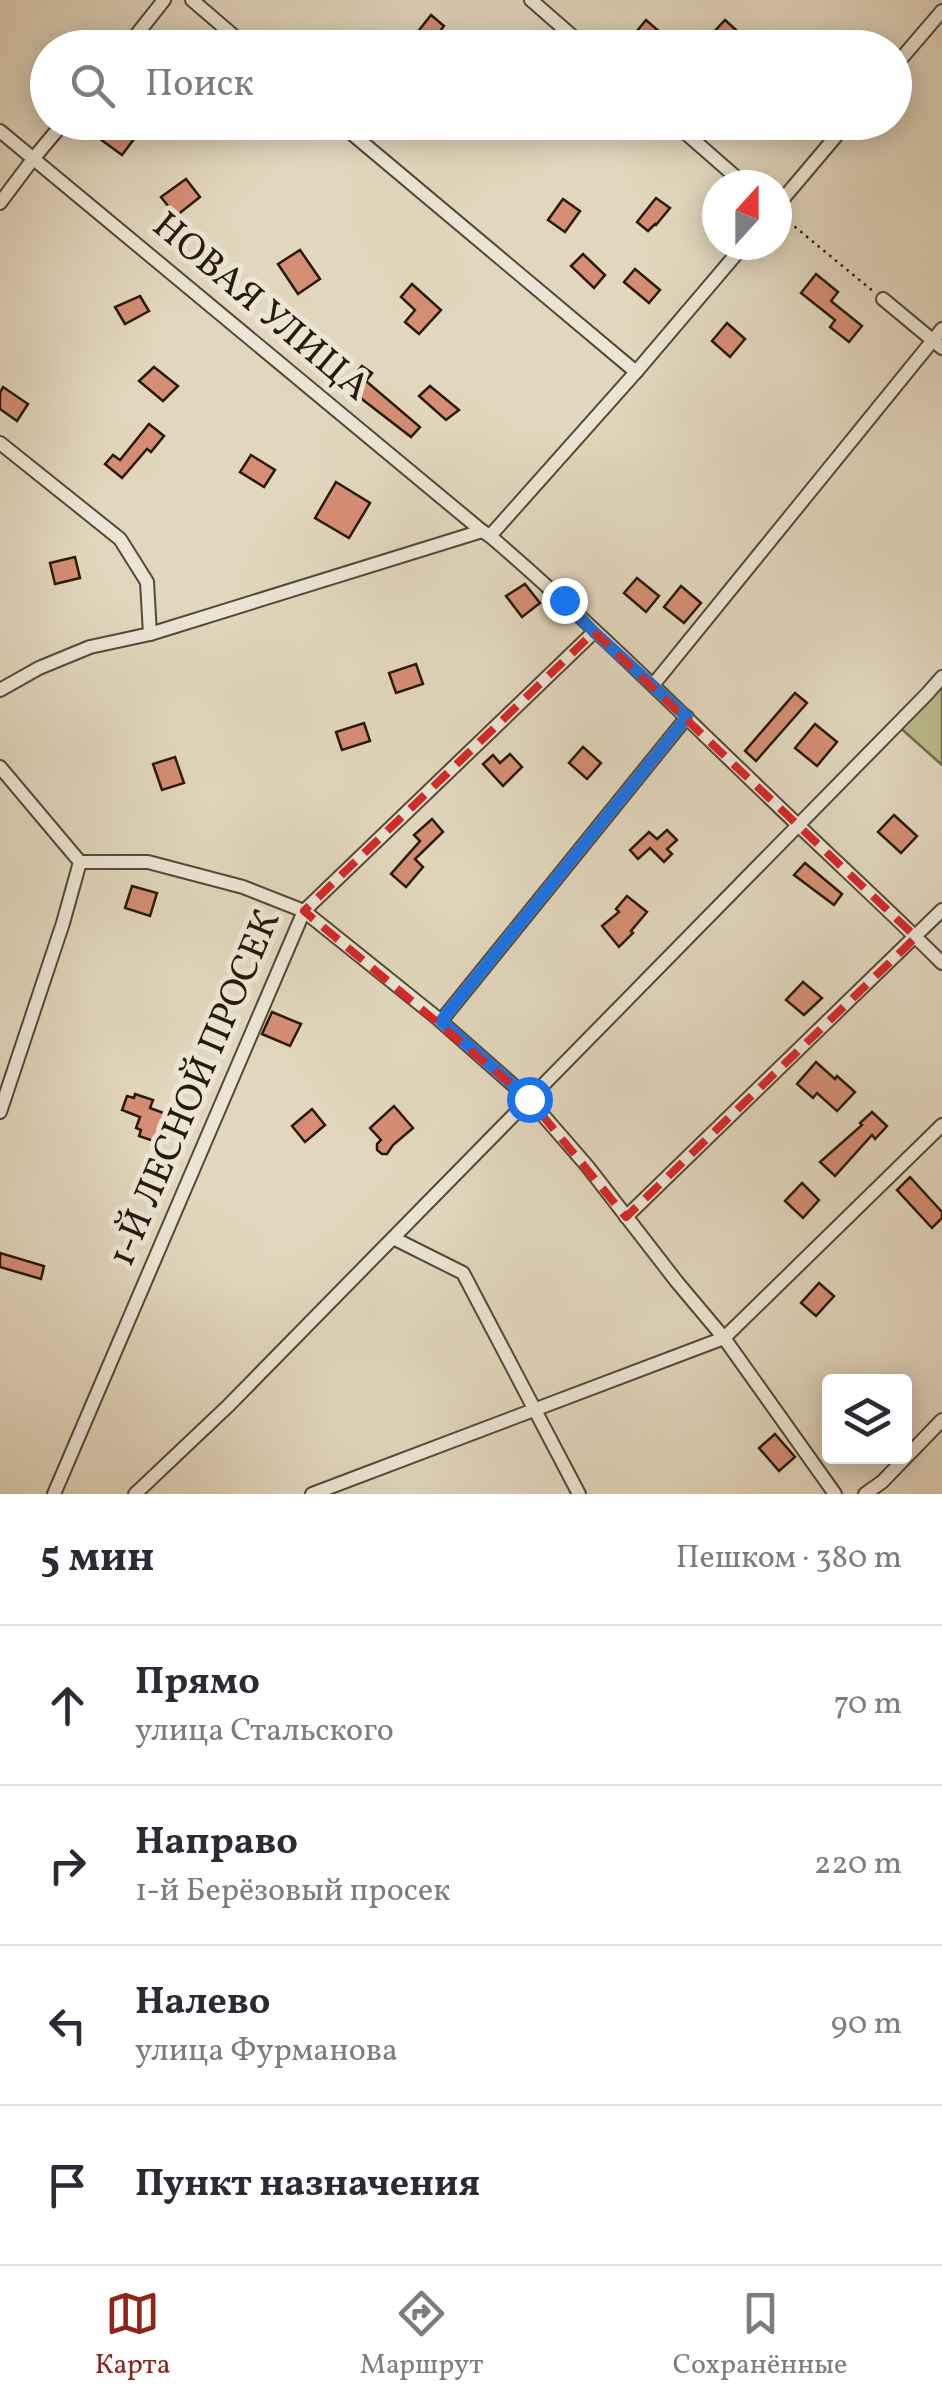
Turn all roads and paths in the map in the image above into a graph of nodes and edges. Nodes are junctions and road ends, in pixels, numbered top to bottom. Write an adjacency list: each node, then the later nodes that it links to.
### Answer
1 (164, 0): 5 (street)
2 (192, 0): 6 (street)
3 (530, 0): 7 (street)
4 (942, 11): 8 (street)
5 (140, 30)
6 (227, 30)
7 (565, 30)
8 (912, 46)
9 (0, 131): 14 (street, НОВАЯ УЛИЦА)
10 (48, 140): 14 (street)
11 (359, 140): 22 (street)
12 (694, 140): 15 (street)
13 (833, 140): 16 (street)
14 (32, 159): 17 (street); 24 (street, НОВАЯ УЛИЦА)
15 (729, 170)
16 (792, 191)
17 (0, 203)
18 (792, 222): 20 (path)
19 (731, 260): 22 (street)
20 (882, 299): 21 (street)
21 (939, 339): 28 (street)
22 (636, 372): 24 (street)
23 (0, 443): 26 (street)
24 (486, 534): 25 (street, НОВАЯ УЛИЦА); 26 (street)
25 (594, 632): 28 (street, НОВАЯ УЛИЦА); 35 (street, 1-Й ЛЕСНОЙ ПРОСЕК)
26 (150, 634): 29 (street)
27 (942, 677): 32 (street)
28 (654, 685): 30 (street, НОВАЯ УЛИЦА)
29 (0, 690)
30 (687, 717): 32 (street, НОВАЯ УЛИЦА); 38 (street)
31 (0, 767): 33 (street)
32 (797, 825): 36 (street, НОВАЯ УЛИЦА); 39 (street)
33 (80, 862): 35 (street); 40 (street)
34 (942, 910): 36 (street)
35 (304, 911): 38 (street); 47 (street, 1-Й ЛЕСНОЙ ПРОСЕК)
36 (916, 937): 37 (street, НОВАЯ УЛИЦА); 42 (street)
37 (942, 963)
38 (441, 1021): 39 (street)
39 (529, 1099): 42 (street); 43 (street)
40 (0, 1112)
41 (942, 1124): 44 (street)
42 (626, 1217): 44 (street)
43 (393, 1238): 45 (street); 48 (street)
44 (724, 1338): 45 (street); 51 (street)
45 (536, 1409): 49 (street); 50 (street)
46 (942, 1420): 52 (street)
47 (54, 1494)
48 (135, 1494)
49 (312, 1494)
50 (579, 1494)
51 (835, 1494)
52 (865, 1494)

